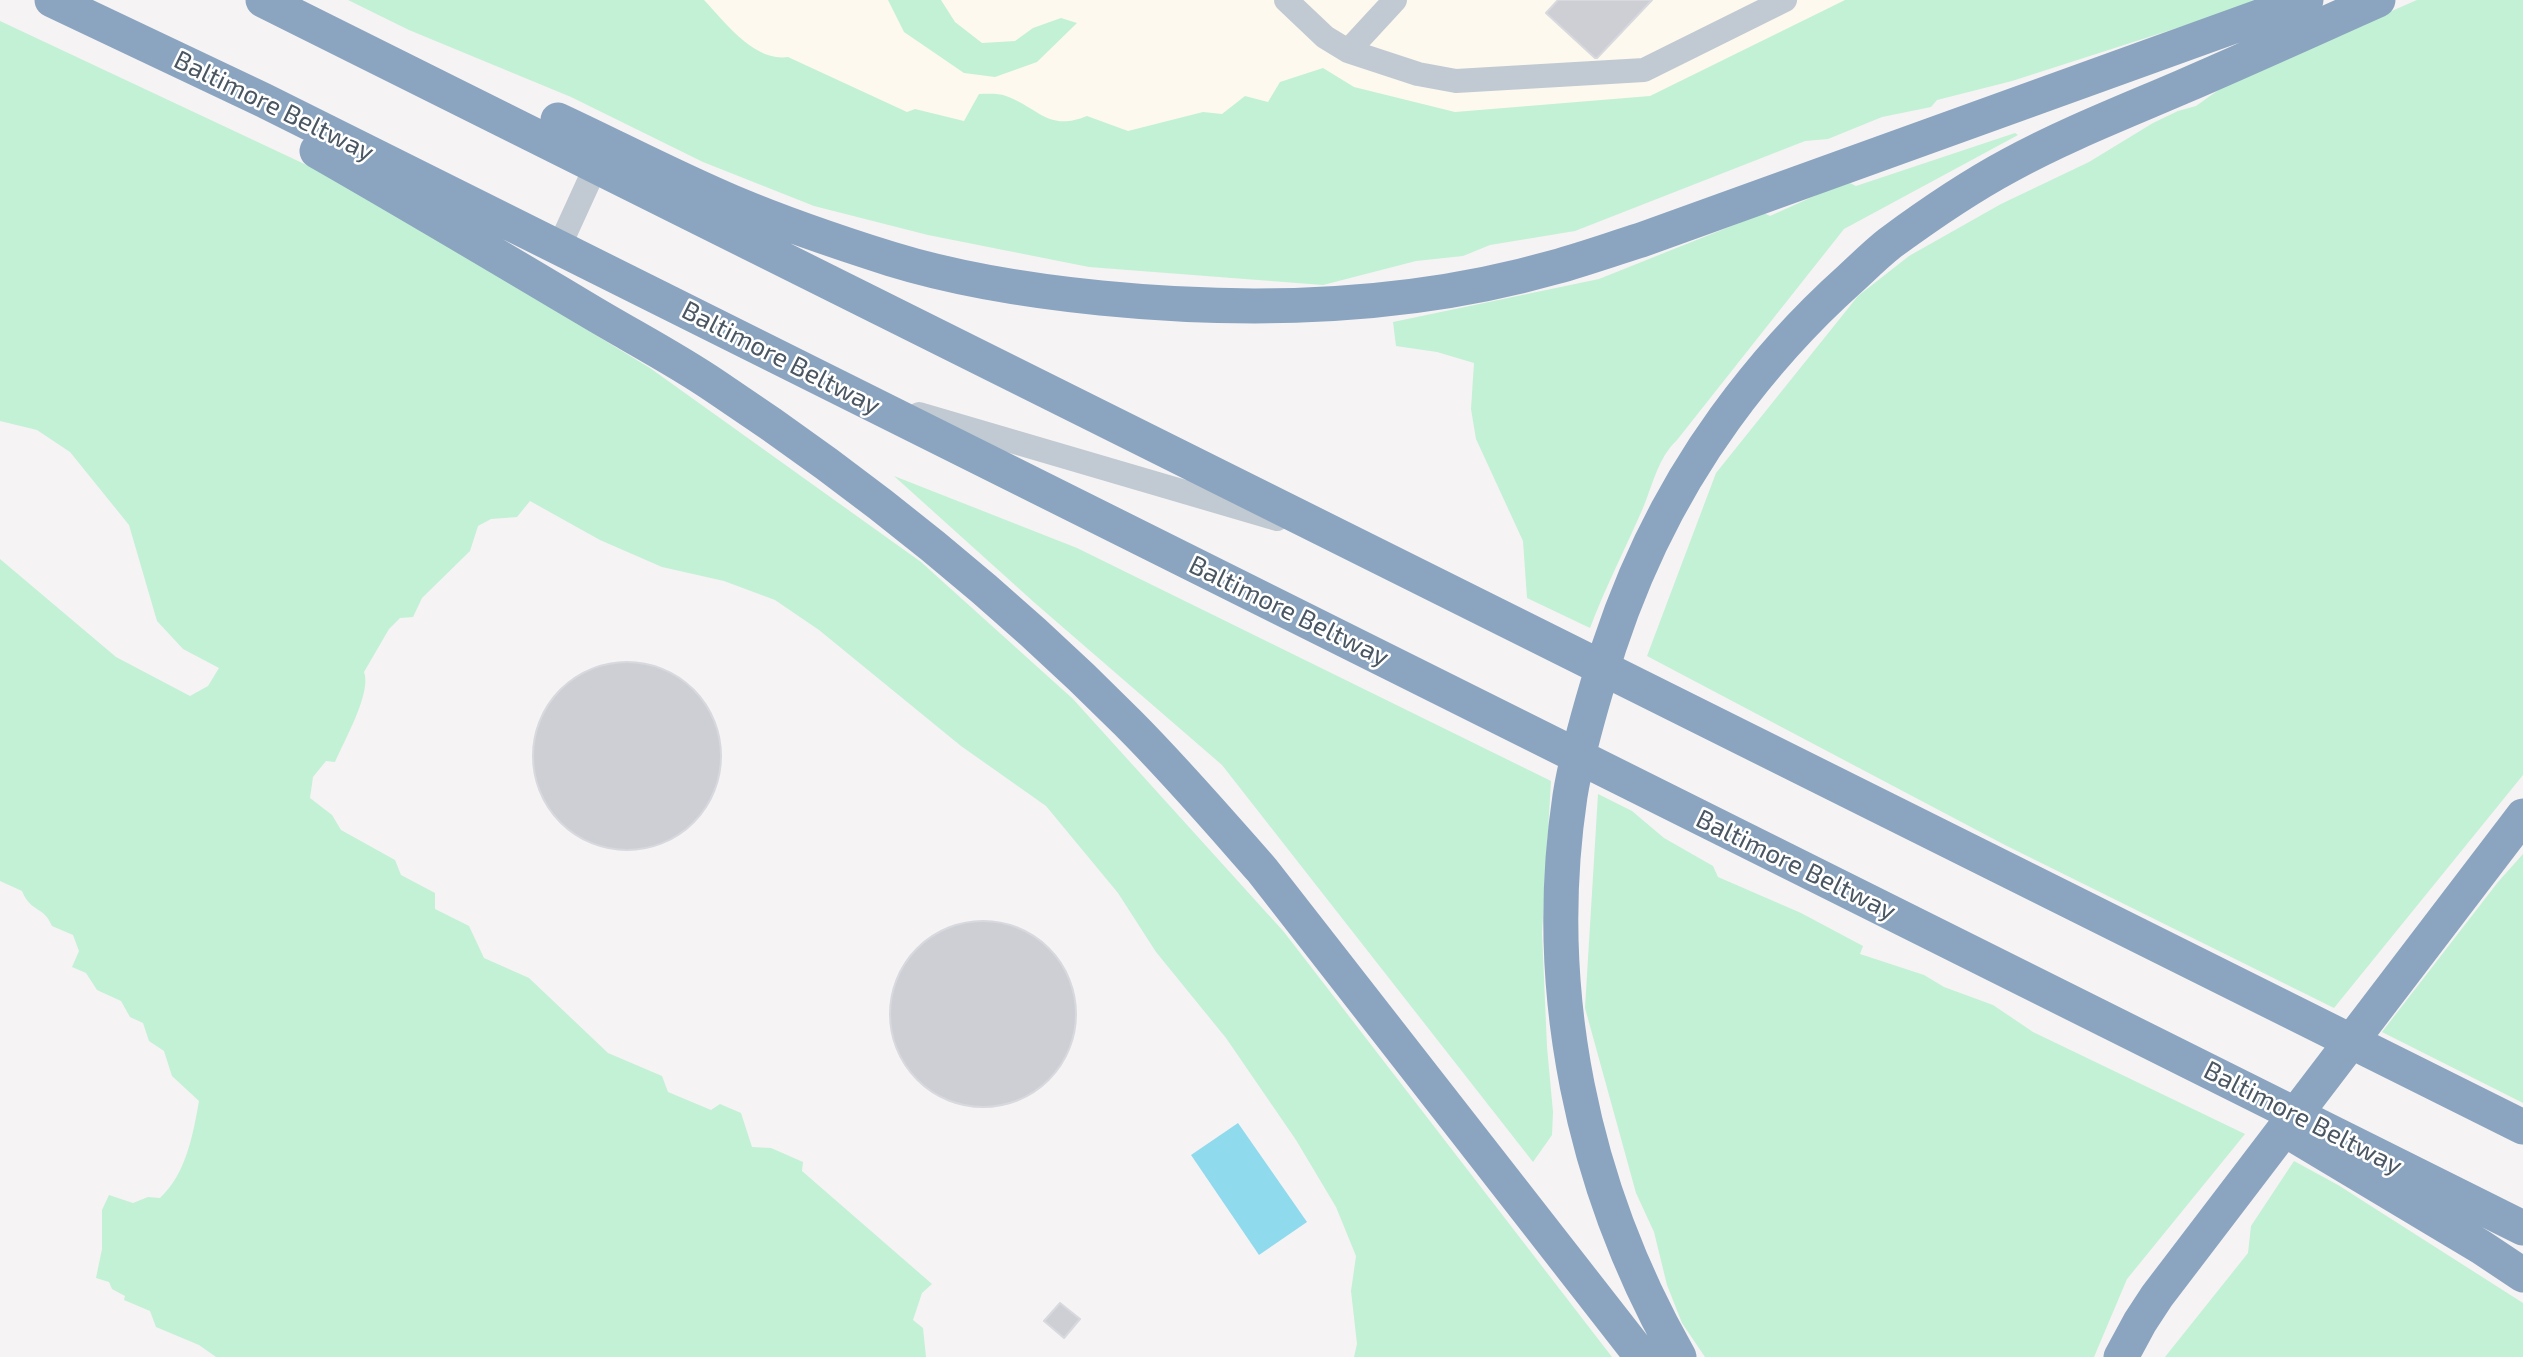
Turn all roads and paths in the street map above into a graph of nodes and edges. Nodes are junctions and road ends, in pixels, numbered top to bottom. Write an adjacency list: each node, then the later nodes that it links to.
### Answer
1 (37, 0): 20 (highway)
2 (52, 0): 12 (highway, Baltimore Beltway)
3 (263, 0): 11 (highway)
4 (300, 0): 8 (highway)
5 (1286, 0): 10 (lane)
6 (1395, 0): 10 (lane)
7 (1785, 0): 10 (lane)
8 (2306, 0)
9 (2378, 0): 21 (highway)
10 (1348, 51)
11 (596, 166): 12 (lane); 14 (highway)
12 (559, 247): 13 (highway, Baltimore Beltway)
13 (858, 396): 14 (lane); 17 (highway, Baltimore Beltway)
14 (1341, 538): 16 (highway)
15 (2523, 816): 22 (highway)
16 (2523, 1127)
17 (2355, 1158): 18 (highway, Baltimore Beltway); 19 (highway)
18 (2523, 1228)
19 (2523, 1275)
20 (1642, 1357)
21 (1679, 1357)
22 (2121, 1357)

